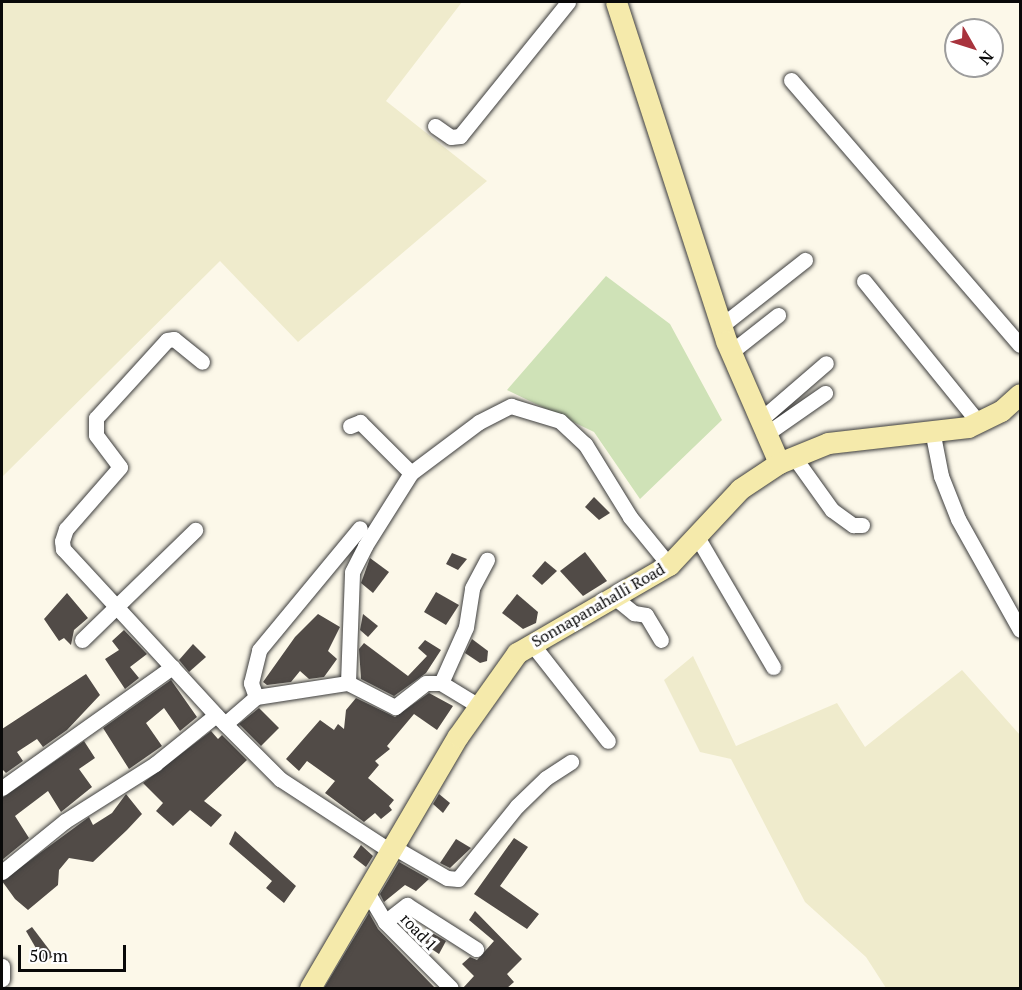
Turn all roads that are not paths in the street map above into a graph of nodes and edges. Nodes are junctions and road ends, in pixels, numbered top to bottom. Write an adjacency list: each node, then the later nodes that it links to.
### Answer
1 (568, 2): 4 (street)
2 (616, 2): 8 (street)
3 (791, 81): 9 (street)
4 (435, 126)
5 (805, 260): 8 (street)
6 (864, 281): 15 (street)
7 (778, 315): 10 (street)
8 (721, 326): 10 (street)
9 (1020, 345)
10 (731, 352): 17 (street)
11 (202, 362): 28 (street)
12 (826, 363): 17 (street)
13 (825, 393): 17 (street)
14 (1020, 394): 15 (street, Sonnapanahalli Road)
15 (978, 422): 18 (street, Sonnapanahalli Road)
16 (350, 426): 20 (street)
17 (763, 427): 19 (street)
18 (932, 430): 19 (street, Sonnapanahalli Road); 29 (street)
19 (786, 460): 21 (street); 24 (street, Sonnapanahalli Road)
20 (411, 473): 26 (street); 35 (street)
21 (862, 525)
22 (360, 528): 37 (street)
23 (195, 530): 28 (street)
24 (696, 535): 26 (street, Sonnapanahalli Road); 34 (street)
25 (487, 560): 36 (street)
26 (669, 565): 27 (street, Sonnapanahalli Road)
27 (614, 597): 31 (street); 32 (street, Sonnapanahalli Road)
28 (120, 606): 30 (street); 33 (street)
29 (1020, 630)
30 (82, 640)
31 (661, 640)
32 (531, 644): 38 (street, Sonnapanahalli Road); 40 (street)
33 (172, 667): 39 (street); 42 (street)
34 (772, 668)
35 (348, 683): 36 (street); 37 (street)
36 (441, 683): 38 (street)
37 (256, 697): 39 (street)
38 (479, 706): 43 (street, Sonnapanahalli Road)
39 (221, 720): 43 (street); 44 (street)
40 (608, 741)
41 (571, 762): 43 (street)
42 (2, 788)
43 (394, 850): 45 (street, Sonnapanahalli Road)
44 (2, 872)
45 (369, 894): 46 (street, road 1); 50 (street, Sonnapanahalli Road)
46 (385, 922): 47 (street); 51 (street, road 1)
47 (476, 949)
48 (2, 966): 49 (street)
49 (2, 979)
50 (310, 988)
51 (451, 988)

